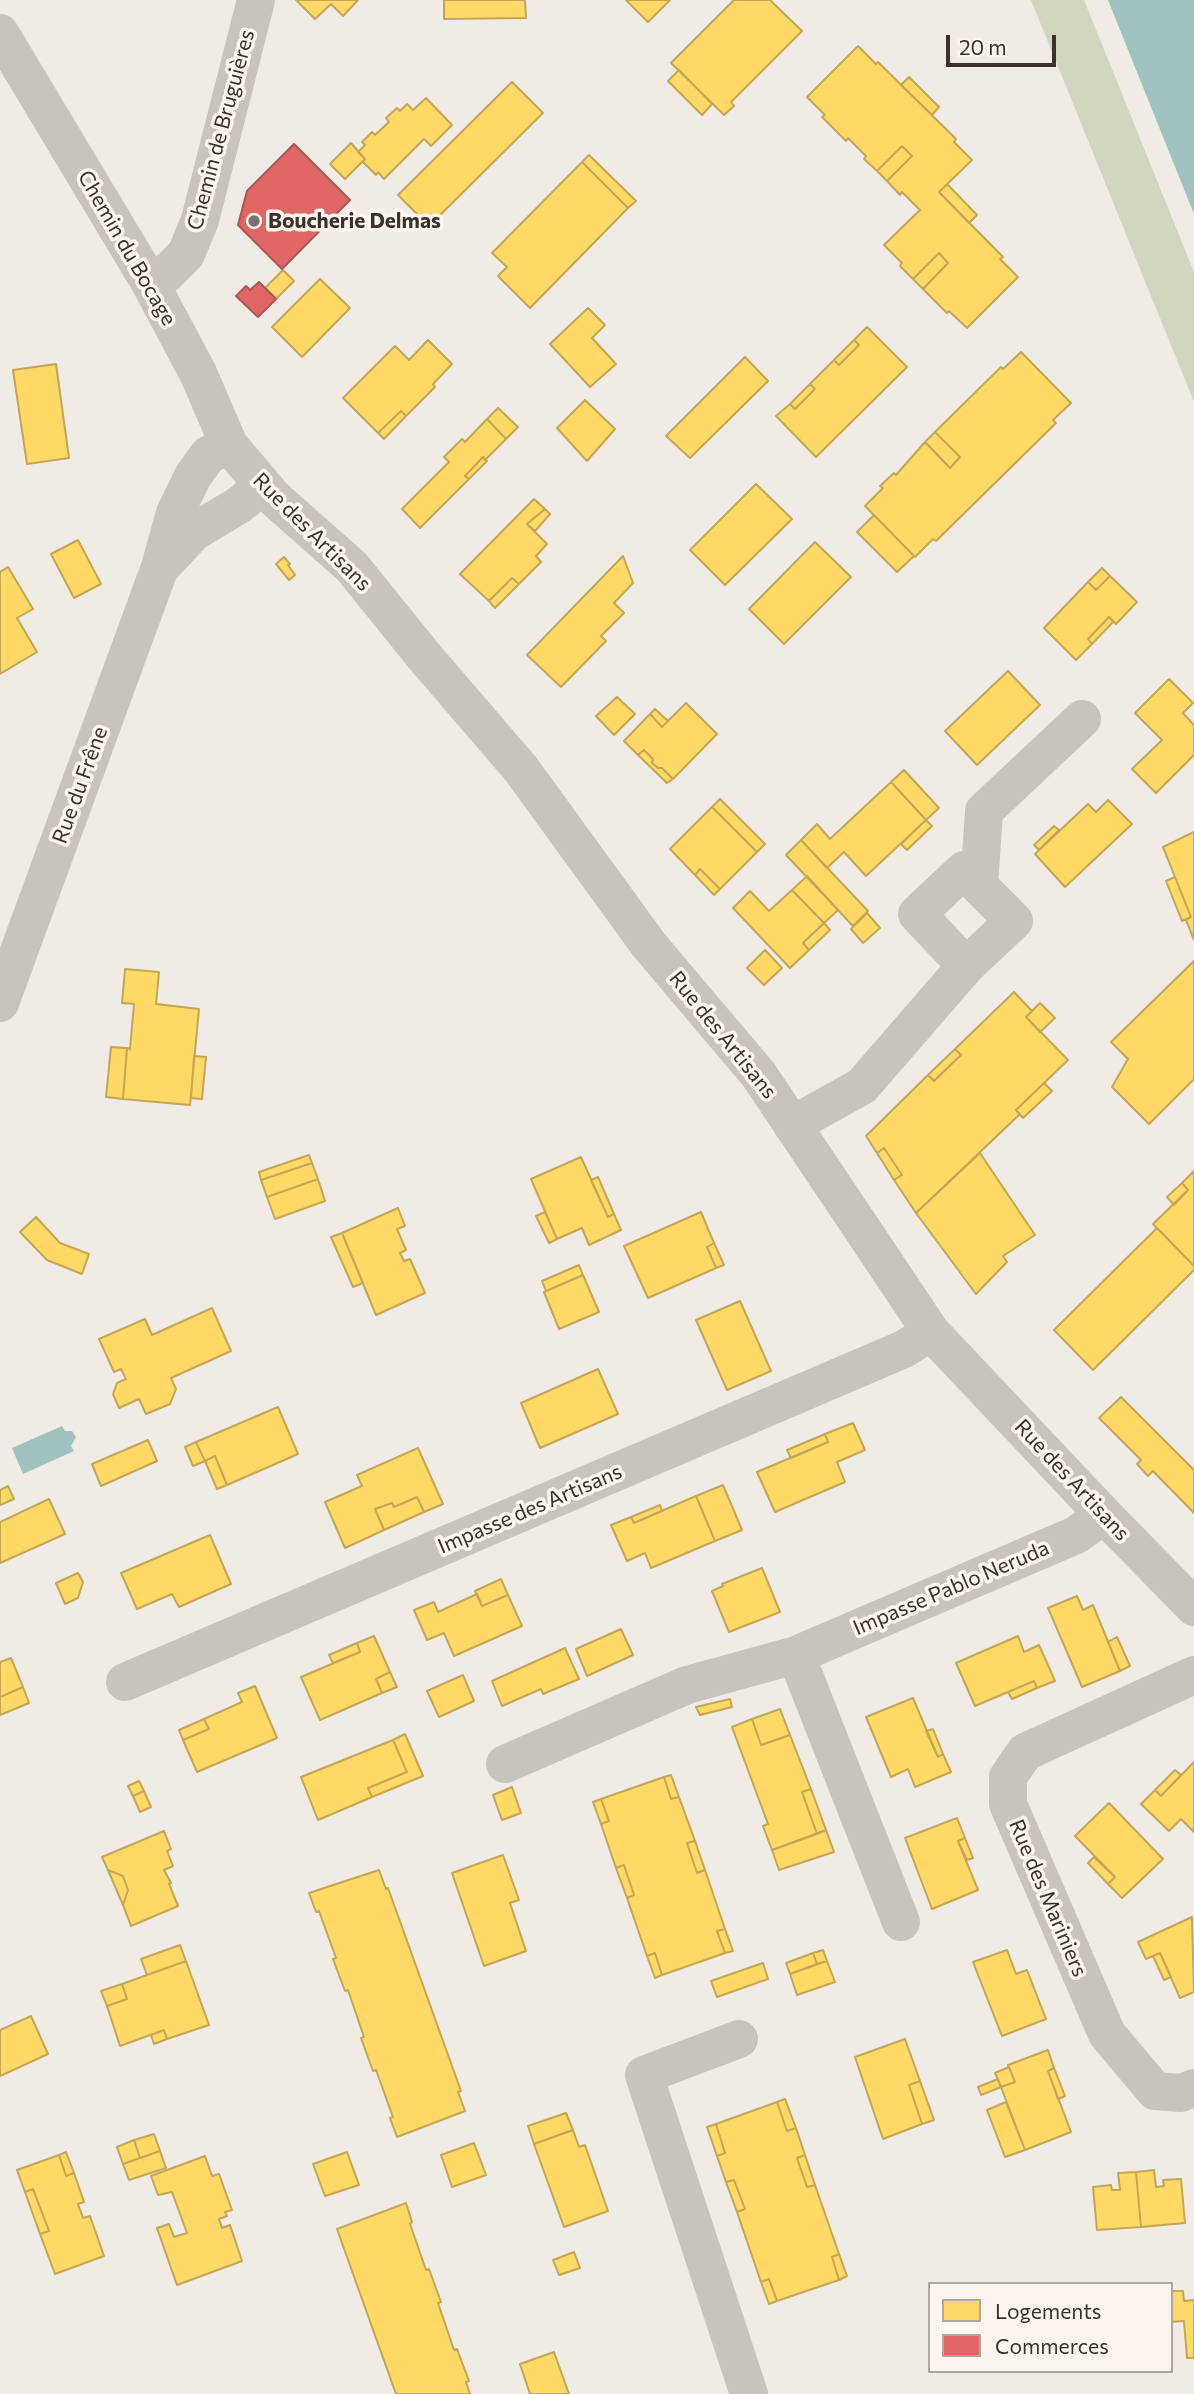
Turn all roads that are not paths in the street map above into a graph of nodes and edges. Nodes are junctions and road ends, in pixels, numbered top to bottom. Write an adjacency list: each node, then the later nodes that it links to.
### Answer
1 (256, 0): 3 (street, Chemin de Bruguières)
2 (0, 33): 3 (street, Chemin du Bocage)
3 (149, 284): 4 (street, Chemin du Bocage)
4 (246, 466): 5 (street, Rue du Frêne); 5 (street, Rue du Frêne); 10 (street, Rue des Artisans)
5 (160, 567): 9 (street, Rue du Frêne)
6 (1082, 719): 7 (street)
7 (979, 886): 8 (street); 8 (street)
8 (966, 966): 10 (street)
9 (0, 1003)
10 (792, 1125): 11 (street, Rue des Artisans)
11 (931, 1332): 12 (street, Rue des Artisans); 16 (street, Impasse des Artisans)
12 (1104, 1516): 13 (street, Rue des Artisans); 14 (street, Impasse Pablo Neruda)
13 (1194, 1607)
14 (796, 1655): 17 (street, Impasse Pablo Neruda); 18 (street)
15 (1194, 1675): 20 (street, Rue des Mariniers)
16 (125, 1682)
17 (505, 1764)
18 (901, 1922)
19 (739, 2039): 21 (street)
20 (1194, 2088)
21 (749, 2394)

